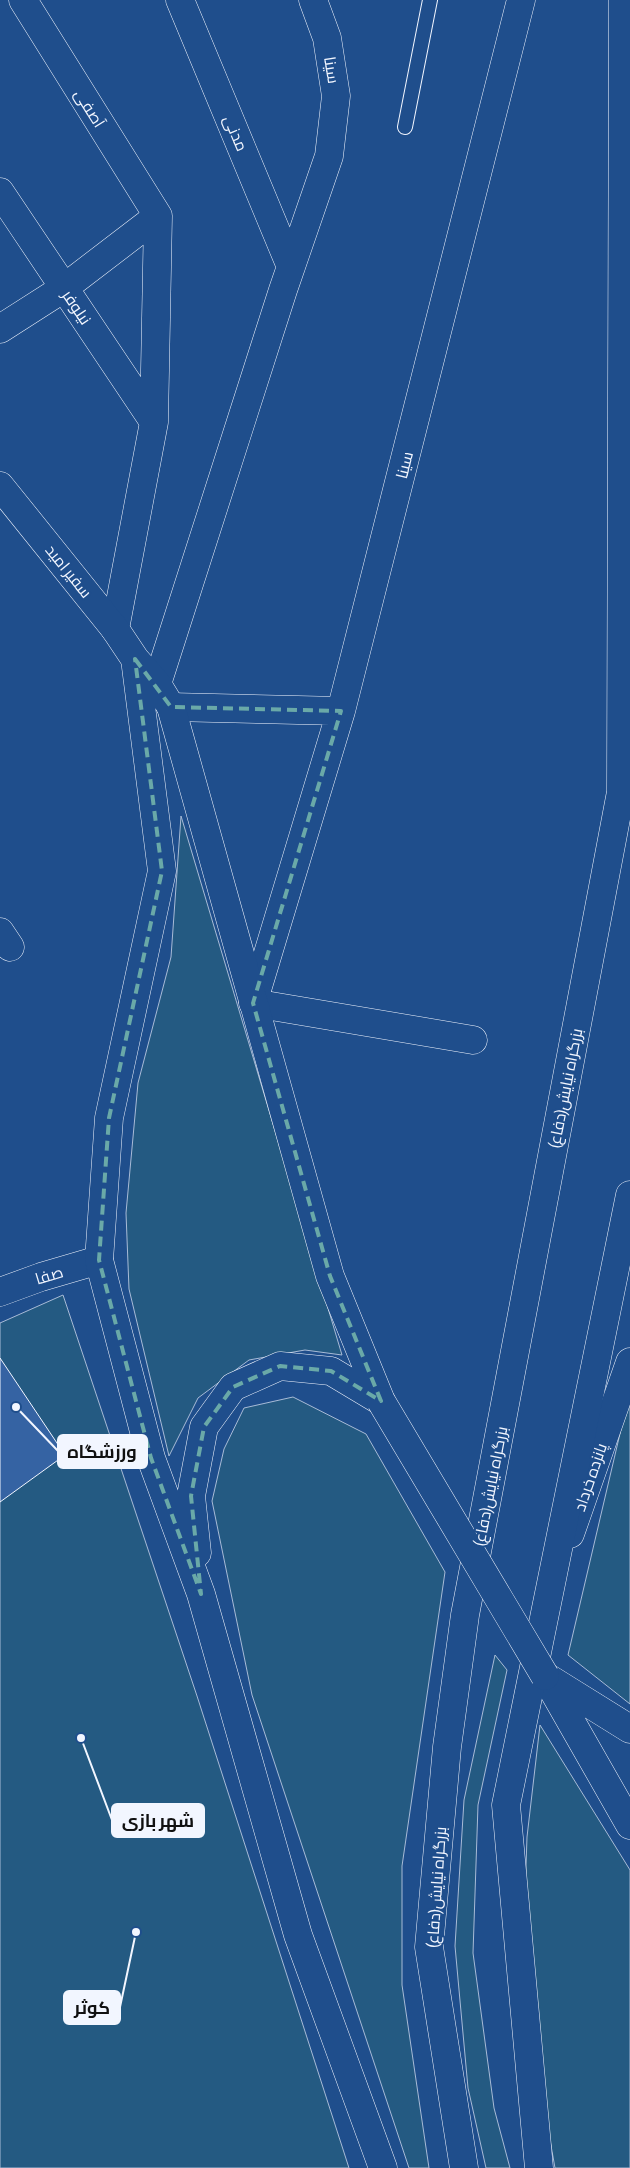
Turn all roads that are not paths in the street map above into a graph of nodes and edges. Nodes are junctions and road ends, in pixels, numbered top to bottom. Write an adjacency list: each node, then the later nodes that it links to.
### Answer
1 (23, 0): 9 (main road, آصفی)
2 (180, 0): 10 (main road, مدنی)
3 (313, 0): 10 (main road, سینا)
4 (430, 0): 7 (lane)
5 (521, 0): 18 (main road, سینا)
6 (623, 0): 32 (main road, بزرگراه نیایش(دفاع))
7 (405, 127)
8 (0, 192): 11 (main road, نیلوفر)
9 (158, 216): 11 (main road); 13 (main road)
10 (291, 266): 17 (main road, سینا)
11 (64, 288): 12 (main road); 13 (main road, نیلوفر)
12 (0, 329)
13 (154, 422): 15 (main road)
14 (0, 486): 15 (main road, سفیر امید)
15 (115, 629): 16 (main road, سفیر امید)
16 (135, 659): 17 (main road, سفیر امید); 22 (main road)
17 (164, 695): 18 (main road); 19 (main road)
18 (342, 711): 19 (main road, سینا)
19 (253, 1003): 20 (main road); 25 (main road)
20 (472, 1040)
21 (630, 1195): 26 (main road)
22 (99, 1260): 23 (main road, صفا); 27 (main road)
23 (2, 1288)
24 (630, 1362): 26 (main road, پانزده خرداد)
25 (380, 1402): 27 (main road); 28 (main road, bridge)
26 (550, 1592): 33 (main road)
27 (201, 1594): 31 (main road)
28 (545, 1676): 29 (main road); 30 (main road)
29 (630, 1729)
30 (630, 1825)
31 (383, 2168)
32 (464, 2168)
33 (540, 2168)

